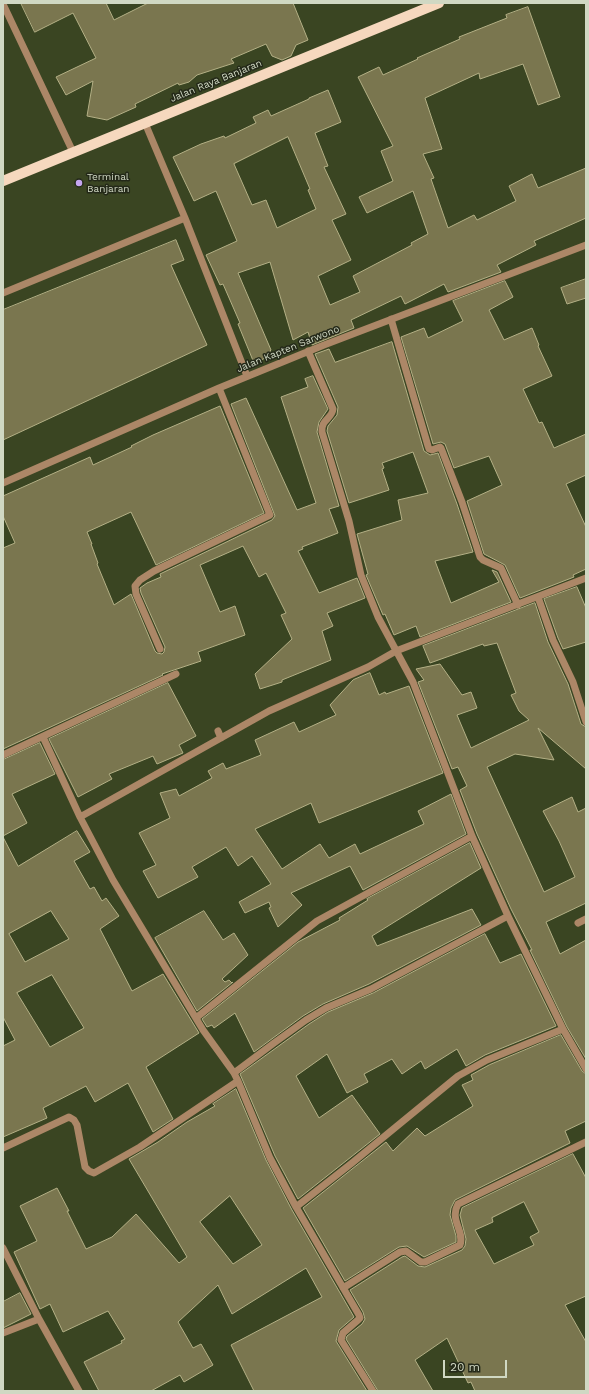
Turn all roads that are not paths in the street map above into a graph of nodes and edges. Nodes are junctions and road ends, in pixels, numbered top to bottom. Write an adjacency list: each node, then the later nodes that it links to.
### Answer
1 (439, 3): 3 (main road, Jalan Raya Banjaran)
2 (3, 4): 4 (street)
3 (145, 123): 4 (main road, Jalan Raya Banjaran); 6 (street)
4 (73, 152): 5 (main road, Jalan Raya Banjaran)
5 (3, 181)
6 (185, 218): 8 (street); 11 (street)
7 (586, 245): 9 (street, Jalan Kapten Sarwono)
8 (3, 293)
9 (391, 319): 10 (street, Jalan Kapten Sarwono); 16 (street)
10 (308, 351): 11 (street, Jalan Kapten Sarwono); 18 (street)
11 (247, 376): 12 (street, Jalan Kapten Sarwono)
12 (219, 388): 13 (street, Jalan Kapten Sarwono); 17 (street)
13 (3, 483)
14 (586, 578): 15 (street)
15 (538, 597): 16 (street); 20 (street)
16 (518, 605): 18 (street)
17 (160, 649)
18 (396, 651): 23 (street); 26 (street)
19 (176, 674): 22 (street)
20 (586, 722)
21 (218, 730): 23 (street)
22 (43, 737): 24 (street); 25 (street)
23 (221, 738): 25 (street)
24 (3, 755)
25 (80, 817): 30 (street)
26 (472, 836): 27 (street); 30 (street)
27 (508, 916): 31 (street); 33 (street)
28 (586, 919): 29 (street)
29 (578, 923)
30 (196, 1018): 33 (street)
31 (563, 1029): 32 (street); 37 (street)
32 (586, 1070)
33 (234, 1073): 34 (street)
34 (238, 1081): 36 (street); 37 (street)
35 (586, 1142): 39 (street)
36 (3, 1148)
37 (296, 1207): 39 (street)
38 (3, 1248): 40 (street)
39 (343, 1288): 43 (street)
40 (39, 1318): 41 (street); 42 (street)
41 (3, 1333)
42 (79, 1391)
43 (373, 1391)

